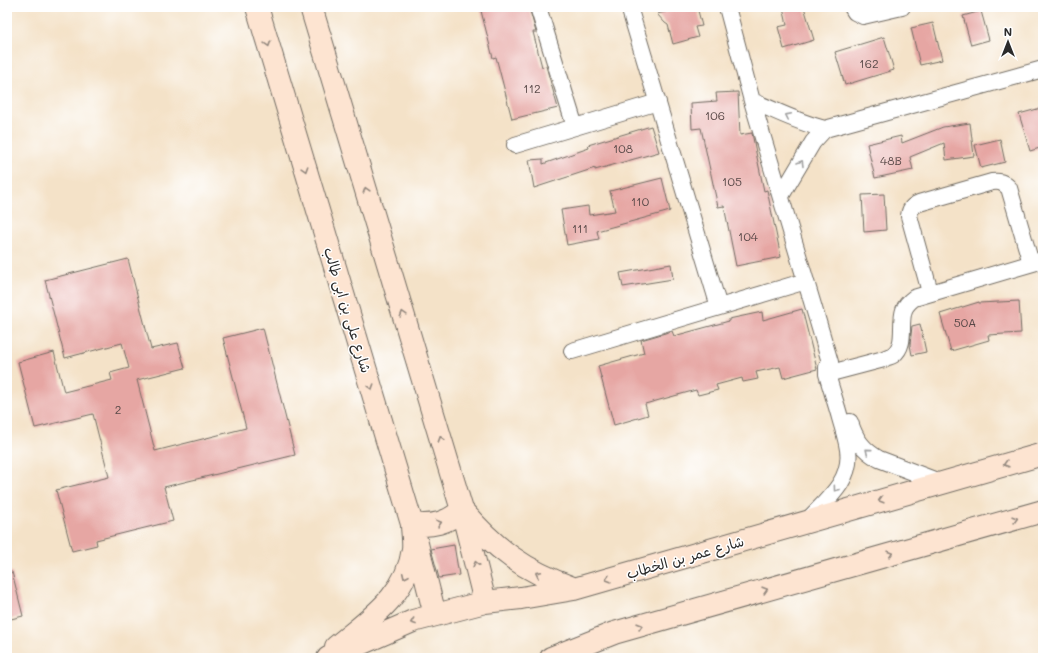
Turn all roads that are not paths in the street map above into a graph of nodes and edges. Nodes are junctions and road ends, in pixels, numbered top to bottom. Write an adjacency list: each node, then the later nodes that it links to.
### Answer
1 (257, 7): 27 (street, شارع على بن ابى طالب, one-way to 27)
2 (311, 7): 24 (street, one-way to 2)
3 (538, 7): 11 (street)
4 (629, 7): 10 (street)
5 (727, 7): 9 (street)
6 (852, 7): 7 (street)
7 (902, 7)
8 (1043, 69): 12 (street)
9 (752, 101): 12 (street, one-way to 9); 14 (street)
10 (658, 102): 11 (street); 18 (street)
11 (574, 127): 13 (street)
12 (825, 128): 14 (street, one-way to 12)
13 (515, 145)
14 (781, 196): 16 (street)
15 (1037, 261): 17 (street); 17 (street)
16 (806, 281): 18 (street); 20 (street)
17 (930, 292): 20 (street)
18 (719, 307): 19 (street)
19 (572, 351)
20 (831, 369): 21 (street)
21 (846, 424): 23 (street, one-way to 21); 26 (street, one-way to 26)
22 (1043, 454): 23 (street, شارع عمر بن الخطاب, one-way to 23)
23 (942, 482): 26 (street, شارع عمر بن الخطاب, one-way to 26)
24 (462, 510): 27 (street, one-way to 24); 28 (street, one-way to 24); 29 (street, one-way to 24)
25 (1043, 511): 31 (street, one-way to 25)
26 (807, 521): 28 (street, شارع عمر بن الخطاب, one-way to 28)
27 (412, 524): 30 (street, شارع على بن ابى طالب); 32 (street, one-way to 32)
28 (574, 589): 29 (street, شارع عمر بن الخطاب)
29 (485, 602): 30 (street, شارع عمر بن الخطاب)
30 (435, 615): 33 (street, شارع عمر بن الخطاب, one-way to 33)
31 (614, 634): 34 (street); 35 (street)
32 (322, 658)
33 (328, 658)
34 (551, 658)
35 (595, 658)

